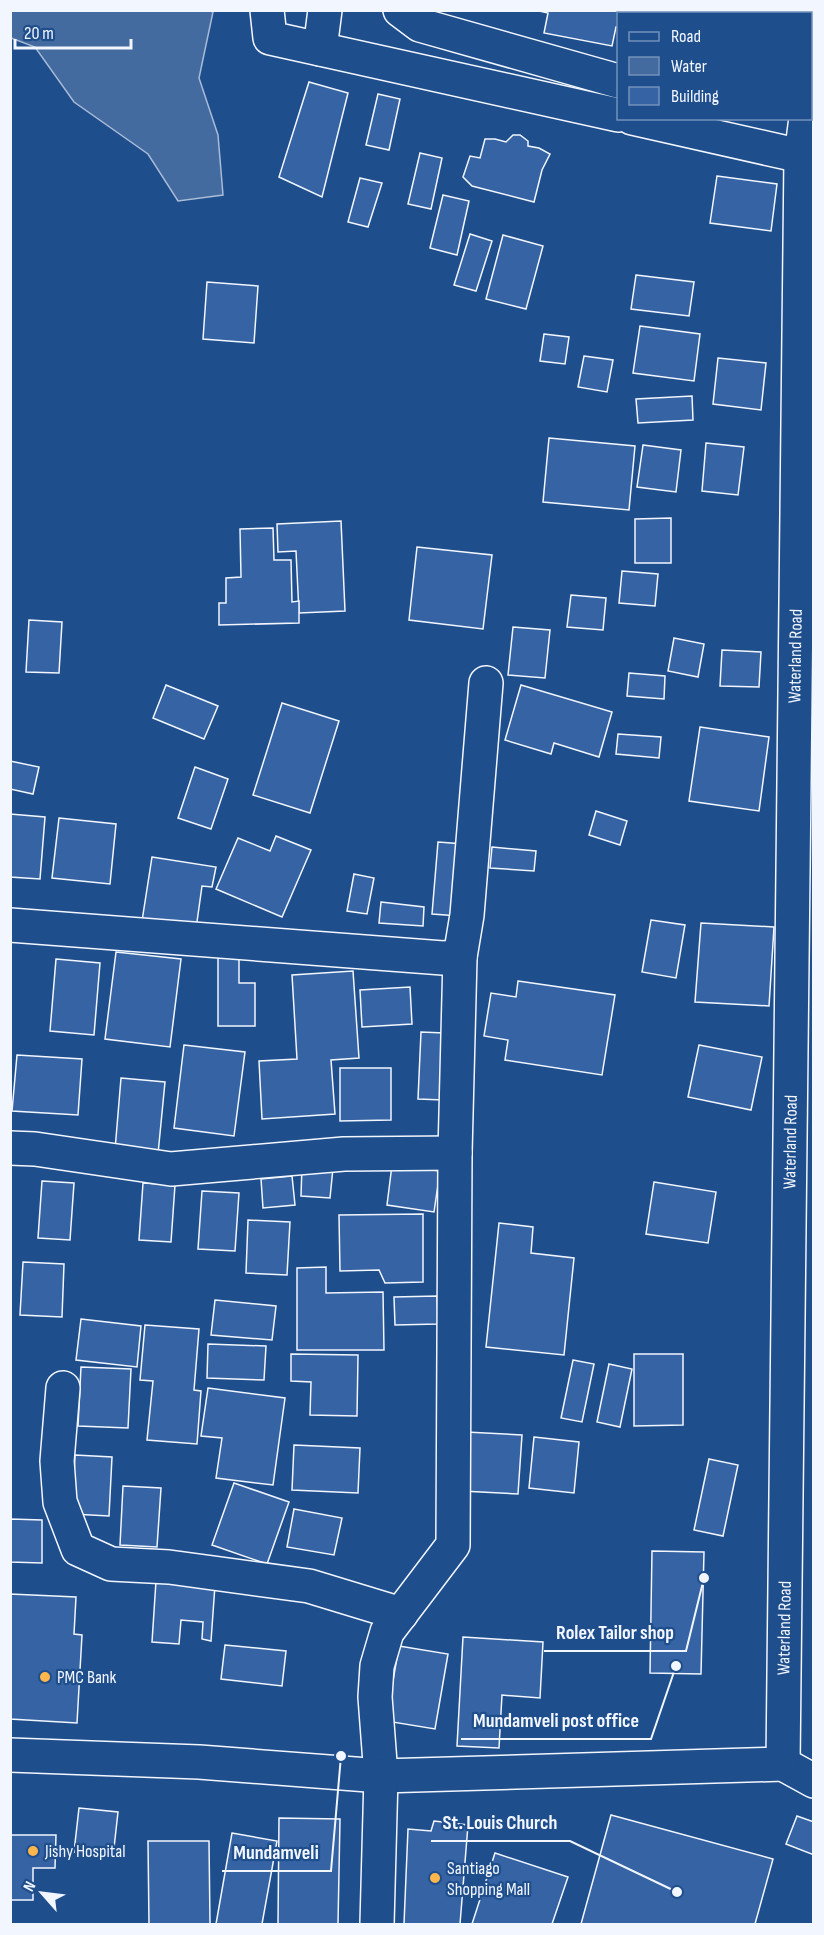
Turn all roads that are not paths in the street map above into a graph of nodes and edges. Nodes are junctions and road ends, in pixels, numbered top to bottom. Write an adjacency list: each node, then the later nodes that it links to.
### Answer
1 (267, 10): 4 (street)
2 (325, 10): 4 (street)
3 (400, 10): 5 (street)
4 (320, 49): 6 (street)
5 (617, 81)
6 (617, 115)
7 (641, 120): 9 (street)
8 (806, 120): 9 (street, Waterland Road)
9 (801, 156): 18 (street, Waterland Road)
10 (486, 683): 12 (street)
11 (10, 925): 12 (street)
12 (460, 957): 14 (street)
13 (10, 1148): 14 (street)
14 (455, 1153): 16 (street)
15 (63, 1388): 16 (street)
16 (401, 1614): 19 (street)
17 (10, 1755): 19 (street)
18 (783, 1764): 19 (street); 20 (street)
19 (381, 1776): 21 (street)
20 (813, 1781)
21 (377, 1924)

